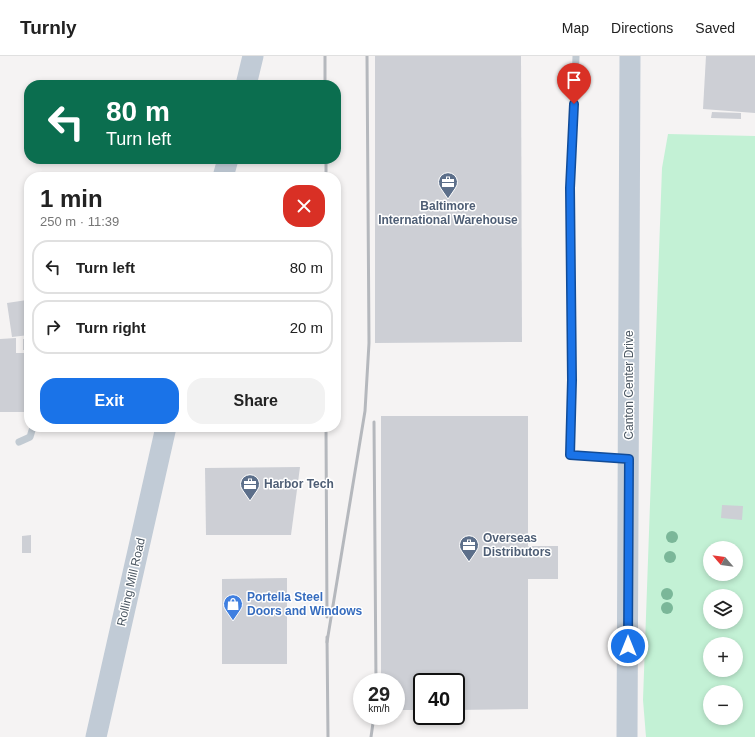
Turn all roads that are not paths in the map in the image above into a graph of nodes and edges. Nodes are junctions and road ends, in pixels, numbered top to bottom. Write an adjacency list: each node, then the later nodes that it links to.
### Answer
1 (252, 56): 4 (street)
2 (576, 56): 8 (lane)
3 (630, 56): 8 (street, Canton Center Drive)
4 (247, 80)
5 (32, 432): 7 (lane)
6 (165, 432): 9 (street, Rolling Mill Road)
7 (19, 442)
8 (629, 459): 10 (street, Canton Center Drive)
9 (96, 737)
10 (627, 737)

